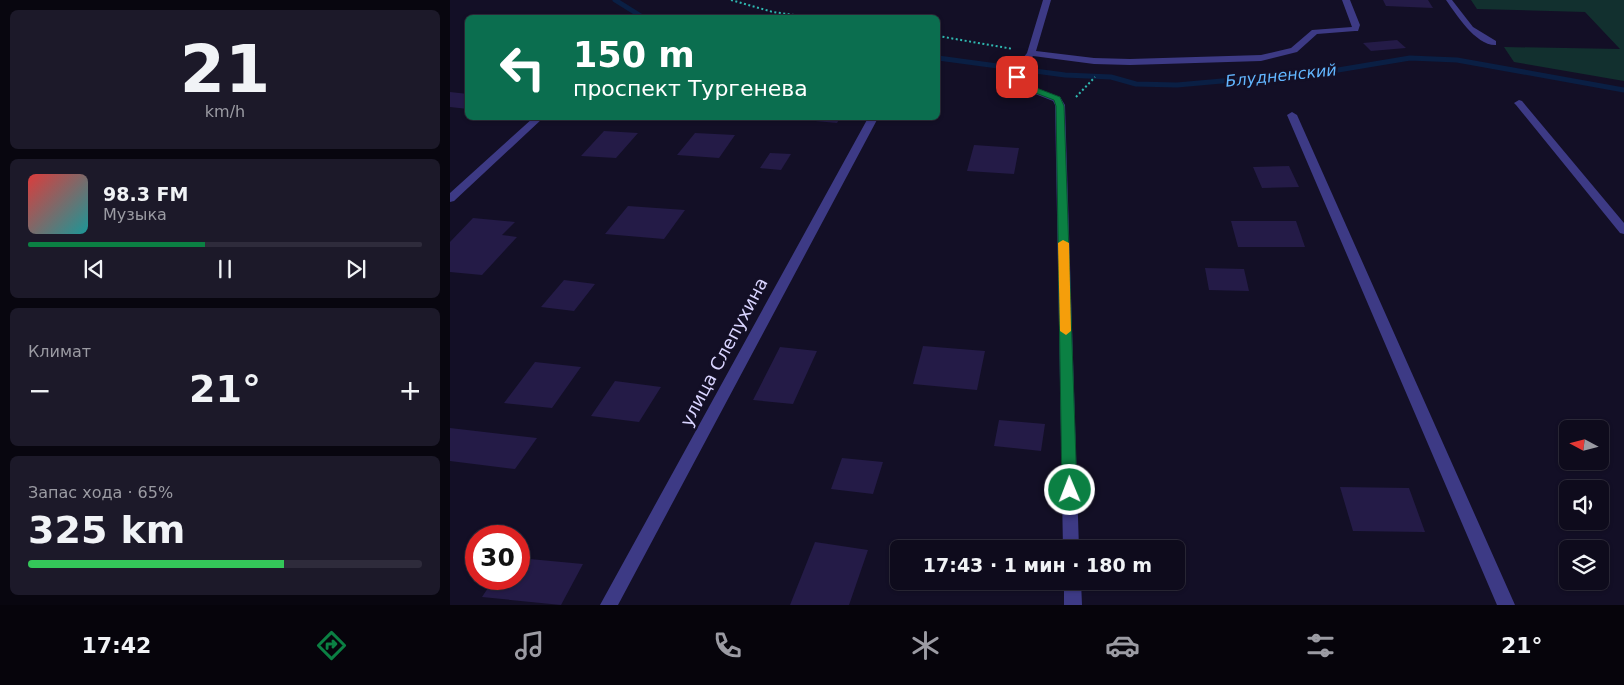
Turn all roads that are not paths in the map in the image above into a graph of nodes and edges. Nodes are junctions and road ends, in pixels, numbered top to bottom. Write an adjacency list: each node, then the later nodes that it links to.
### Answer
1 (1048, 0): 5 (street)
2 (1346, 0): 5 (street)
3 (1449, 0): 4 (lane)
4 (1494, 43)
5 (1031, 53): 6 (street)
6 (1024, 62)
7 (1017, 77): 14 (street)
8 (1519, 103): 13 (street)
9 (1292, 115): 18 (street)
10 (536, 120): 12 (street)
11 (872, 120): 16 (street, улица Слепухина)
12 (450, 199)
13 (1624, 230)
14 (1071, 540)
15 (1072, 590): 17 (street)
16 (609, 605)
17 (1072, 605)
18 (1506, 605)

